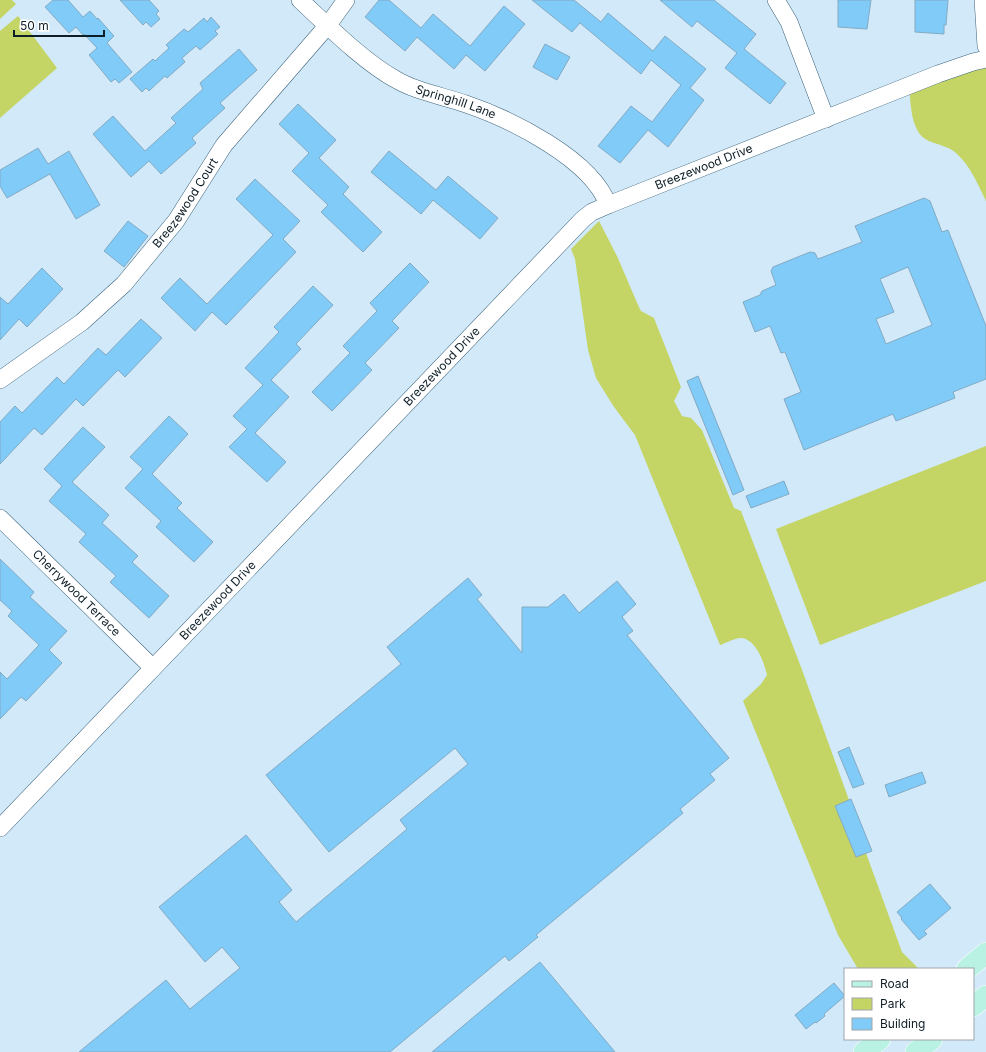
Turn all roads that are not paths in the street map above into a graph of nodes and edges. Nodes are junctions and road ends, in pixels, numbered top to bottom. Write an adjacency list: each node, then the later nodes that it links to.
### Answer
1 (300, 0): 5 (street, Springhill Lane)
2 (346, 0): 5 (street, Breezewood Court)
3 (776, 0): 8 (street)
4 (983, 0): 6 (street)
5 (328, 25): 9 (street, Springhill Lane); 10 (street, Breezewood Court)
6 (986, 46)
7 (986, 59): 8 (street, Breezewood Drive)
8 (826, 119): 9 (street, Breezewood Drive)
9 (608, 205): 12 (street, Breezewood Drive)
10 (0, 380)
11 (0, 518): 12 (street, Cherrywood Terrace)
12 (153, 668): 13 (street, Breezewood Drive)
13 (0, 828)
14 (986, 953): 15 (main road)
15 (968, 968)
16 (986, 996): 17 (main road)
17 (974, 1005)
18 (879, 1040): 20 (main road)
19 (931, 1040): 21 (main road)
20 (864, 1052)
21 (916, 1052)

